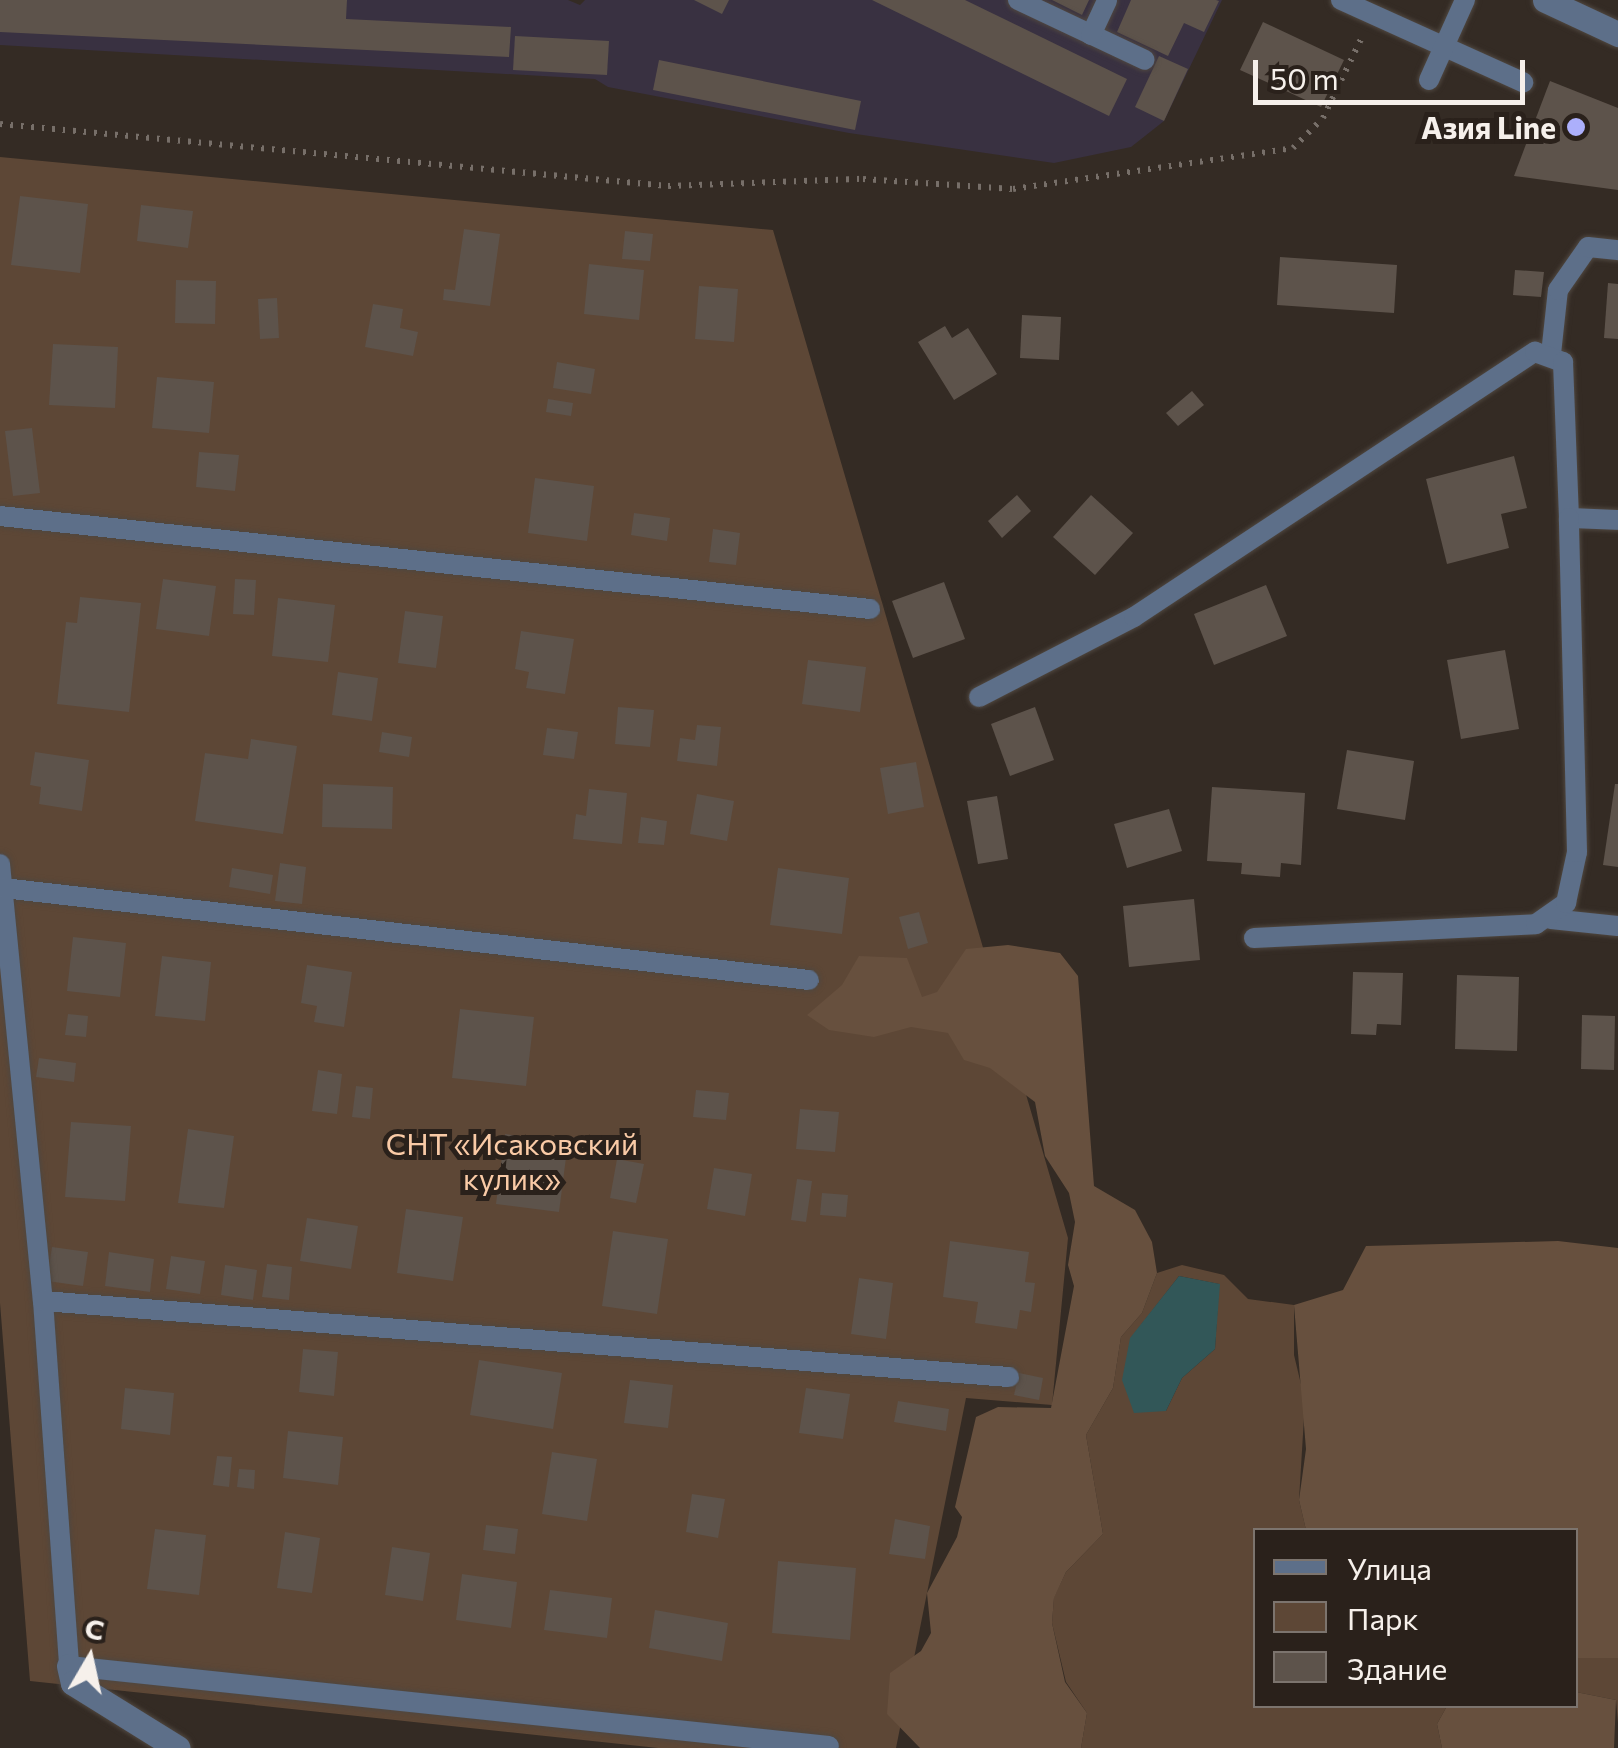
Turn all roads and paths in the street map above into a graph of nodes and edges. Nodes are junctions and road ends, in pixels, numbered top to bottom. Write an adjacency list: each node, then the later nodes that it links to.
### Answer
1 (1018, 0): 8 (lane)
2 (1107, 0): 8 (lane)
3 (1341, 0): 6 (lane)
4 (1464, 0): 9 (lane)
5 (1544, 0): 7 (street)
6 (1373, 14): 9 (lane); 13 (path)
7 (1618, 34)
8 (1091, 35): 10 (lane)
9 (1444, 46): 11 (lane); 12 (lane)
10 (1145, 60)
11 (1428, 80)
12 (1524, 82)
13 (0, 124)
14 (1618, 250): 15 (lane)
15 (1551, 354): 17 (lane); 20 (lane)
16 (0, 516): 19 (lane)
17 (1568, 518): 18 (lane); 23 (lane)
18 (1618, 520)
19 (870, 609)
20 (979, 698)
21 (0, 864): 22 (lane)
22 (3, 888): 26 (lane); 27 (lane)
23 (1551, 919): 24 (lane); 25 (lane)
24 (1618, 926)
25 (1254, 938)
26 (809, 980)
27 (43, 1301): 28 (lane); 29 (lane)
28 (1009, 1377)
29 (69, 1666): 30 (lane); 31 (street)
30 (829, 1746)
31 (178, 1748)

